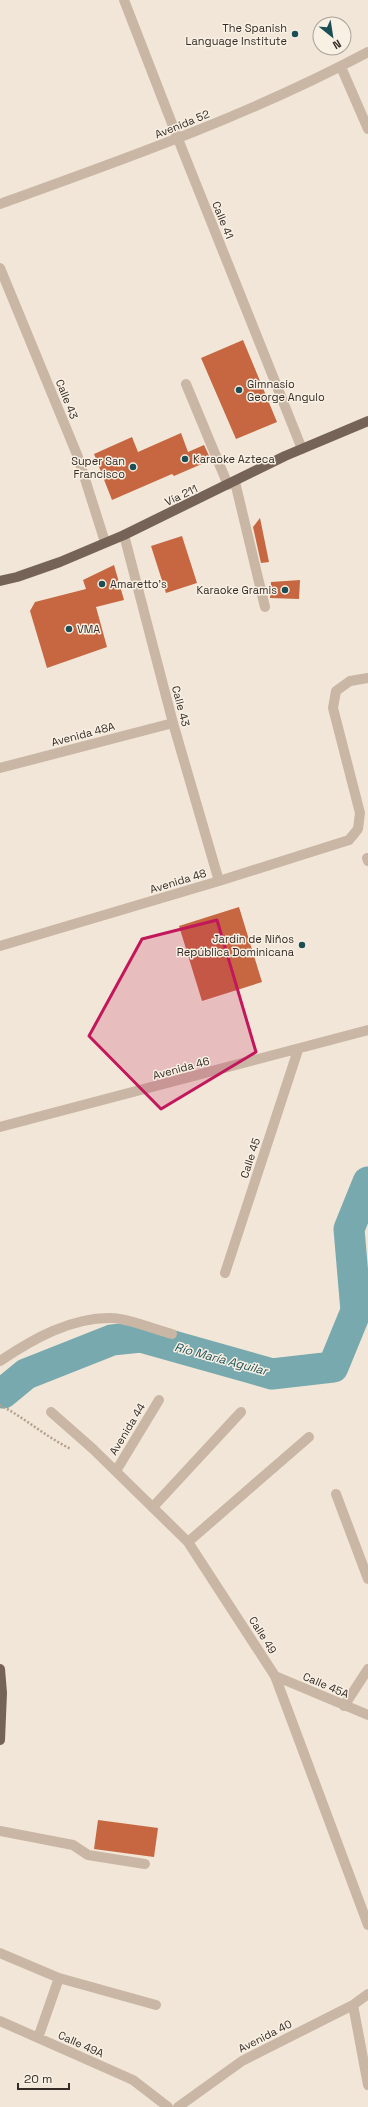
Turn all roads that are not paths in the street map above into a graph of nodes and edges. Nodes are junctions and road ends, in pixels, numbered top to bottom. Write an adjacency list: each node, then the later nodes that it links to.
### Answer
1 (124, 0): 5 (street, Calle 41)
2 (368, 52): 3 (street, Avenida 52)
3 (341, 66): 4 (street); 5 (street, Avenida 52)
4 (368, 129)
5 (178, 139): 6 (street, Avenida 52); 10 (street, Calle 41)
6 (0, 204)
7 (0, 268): 13 (street, Calle 43)
8 (186, 384): 11 (street)
9 (368, 420): 10 (main road, Vía 211)
10 (302, 449): 11 (main road, Vía 211)
11 (231, 484): 12 (main road, Vía 211); 15 (street)
12 (124, 535): 13 (main road, Vía 211); 17 (street, Calle 43)
13 (105, 542): 14 (main road, Vía 211)
14 (0, 580)
15 (265, 607)
16 (368, 678): 19 (street, Avenida 48)
17 (173, 723): 18 (street, Avenida 48A); 19 (street, Calle 43)
18 (0, 768)
19 (219, 881): 20 (street, Avenida 48)
20 (0, 946)
21 (368, 1030): 22 (street, Avenida 46)
22 (298, 1050): 23 (street, Avenida 46); 24 (street, Calle 45)
23 (0, 1127)
24 (224, 1273)
25 (172, 1334): 26 (street)
26 (0, 1361)
27 (159, 1400): 31 (street, Avenida 44)
28 (51, 1412): 31 (street, Calle 49)
29 (241, 1412): 33 (street)
30 (309, 1437): 34 (street)
31 (116, 1472): 33 (street, Calle 49)
32 (336, 1494): 35 (street)
33 (153, 1507): 34 (street, Calle 49)
34 (188, 1542): 38 (street, Calle 49)
35 (368, 1579)
36 (0, 1669): 41 (main road)
37 (368, 1669): 39 (street)
38 (275, 1676): 39 (street, Calle 45A); 44 (street, Calle 49)
39 (344, 1706): 40 (street, Calle 45A)
40 (368, 1716)
41 (0, 1740)
42 (0, 1831): 43 (street)
43 (145, 1864)
44 (368, 1925)
45 (0, 1953): 46 (street)
46 (59, 1978): 48 (street); 51 (street)
47 (368, 1994): 49 (street, Avenida 40)
48 (156, 2005)
49 (353, 2005): 52 (street); 55 (street, Avenida 40)
50 (0, 2021): 51 (street, Calle 49A)
51 (38, 2038): 54 (street, Calle 49A)
52 (365, 2049): 53 (street)
53 (368, 2085)
54 (168, 2107)
55 (178, 2107)

